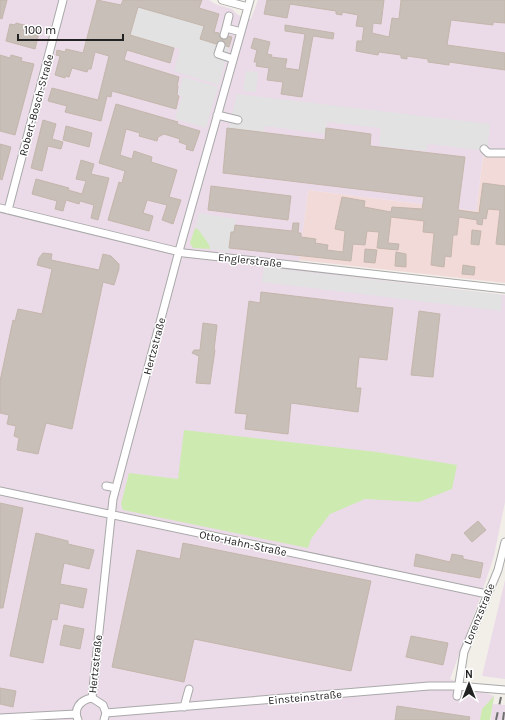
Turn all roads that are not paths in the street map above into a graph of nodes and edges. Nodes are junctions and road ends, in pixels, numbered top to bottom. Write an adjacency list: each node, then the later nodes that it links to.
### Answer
1 (63, 0): 13 (street, Robert-Bosch-Straße)
2 (222, 0): 3 (street)
3 (249, 3): 5 (street, Hertzstraße)
4 (229, 16): 5 (street)
5 (241, 32): 7 (street, Hertzstraße)
6 (221, 45): 7 (street)
7 (233, 59): 8 (street, Hertzstraße)
8 (217, 115): 9 (street); 16 (street, Hertzstraße)
9 (238, 120)
10 (484, 149): 11 (street)
11 (505, 153)
12 (0, 208): 13 (street, Englerstraße)
13 (8, 210): 14 (street, Englerstraße)
14 (36, 216): 15 (street); 16 (street, Englerstraße)
15 (34, 224)
16 (179, 251): 17 (street, Englerstraße); 19 (street, Hertzstraße)
17 (505, 289)
18 (106, 486): 19 (street)
19 (116, 488): 21 (street, Hertzstraße)
20 (0, 491): 21 (street, Otto-Hahn-Straße)
21 (111, 515): 23 (street, Otto-Hahn-Straße); 28 (street, Hertzstraße)
22 (505, 542): 23 (street, Lorenzstraße)
23 (487, 594): 24 (street, Lorenzstraße)
24 (458, 686): 26 (street, Einsteinstraße); 27 (street, Lorenzstraße); 29 (street, Einsteinstraße)
25 (189, 689): 29 (street)
26 (505, 690)
27 (457, 696)
28 (92, 698): 30 (street); 31 (street)
29 (184, 707): 30 (street, Einsteinstraße)
30 (105, 716)
31 (77, 717): 32 (street)
32 (0, 718)

